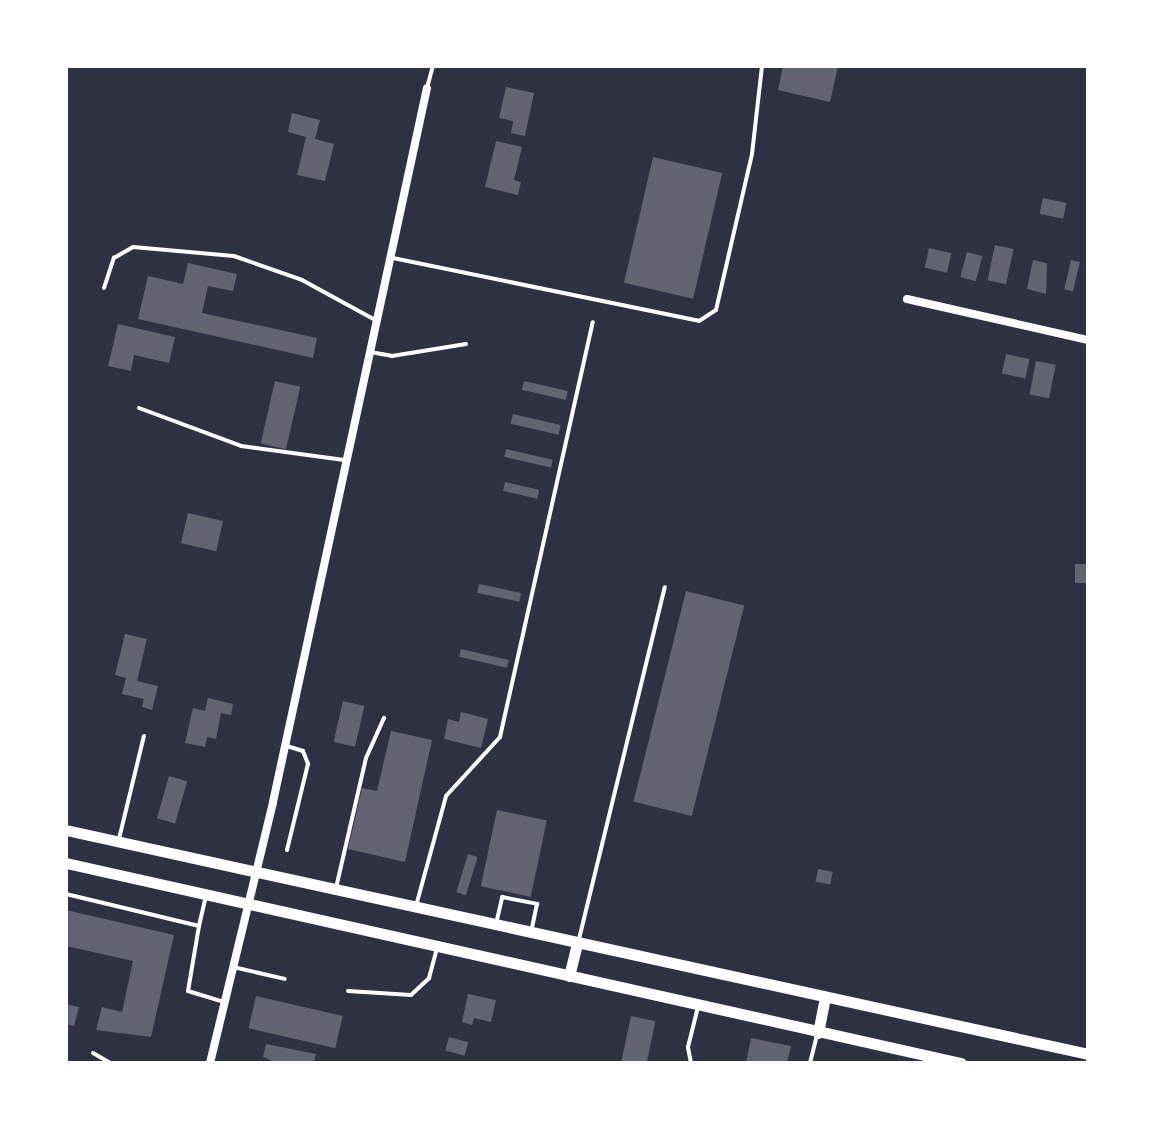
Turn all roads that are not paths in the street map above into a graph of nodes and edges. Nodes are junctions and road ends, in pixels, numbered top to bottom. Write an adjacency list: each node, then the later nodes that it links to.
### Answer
1 (433, 66): 3 (lane)
2 (762, 66): 4 (lane)
3 (427, 88): 4 (street)
4 (391, 257): 7 (street)
5 (104, 288): 7 (lane)
6 (907, 299): 9 (street)
7 (377, 321): 11 (street)
8 (593, 322): 27 (lane)
9 (1088, 340)
10 (466, 344): 11 (lane)
11 (370, 352): 13 (street)
12 (139, 408): 13 (lane)
13 (347, 461): 17 (street)
14 (665, 587): 32 (lane)
15 (384, 718): 23 (lane)
16 (144, 736): 19 (lane)
17 (285, 745): 20 (lane); 22 (street)
18 (66, 830): 19 (main road)
19 (119, 842): 22 (main road)
20 (287, 850)
21 (66, 863): 24 (main road)
22 (255, 873): 23 (main road); 26 (street)
23 (335, 891): 27 (main road)
24 (207, 893): 26 (main road); 28 (lane)
25 (66, 894): 28 (lane)
26 (246, 902): 31 (main road); 33 (street)
27 (415, 908): 29 (main road)
28 (199, 926): 38 (lane)
29 (496, 926): 30 (main road); 30 (lane)
30 (530, 934): 32 (main road)
31 (437, 945): 34 (main road); 36 (lane)
32 (577, 945): 34 (main road); 37 (main road)
33 (232, 966): 35 (lane); 38 (street)
34 (569, 976): 39 (main road)
35 (285, 979)
36 (348, 991)
37 (825, 997): 40 (main road); 42 (main road)
38 (224, 1002): 44 (street)
39 (699, 1005): 40 (main road); 45 (lane)
40 (818, 1033): 46 (lane); 47 (main road)
41 (93, 1053): 43 (lane)
42 (1088, 1054)
43 (110, 1063)
44 (210, 1063)
45 (691, 1063)
46 (810, 1063)
47 (961, 1063)

